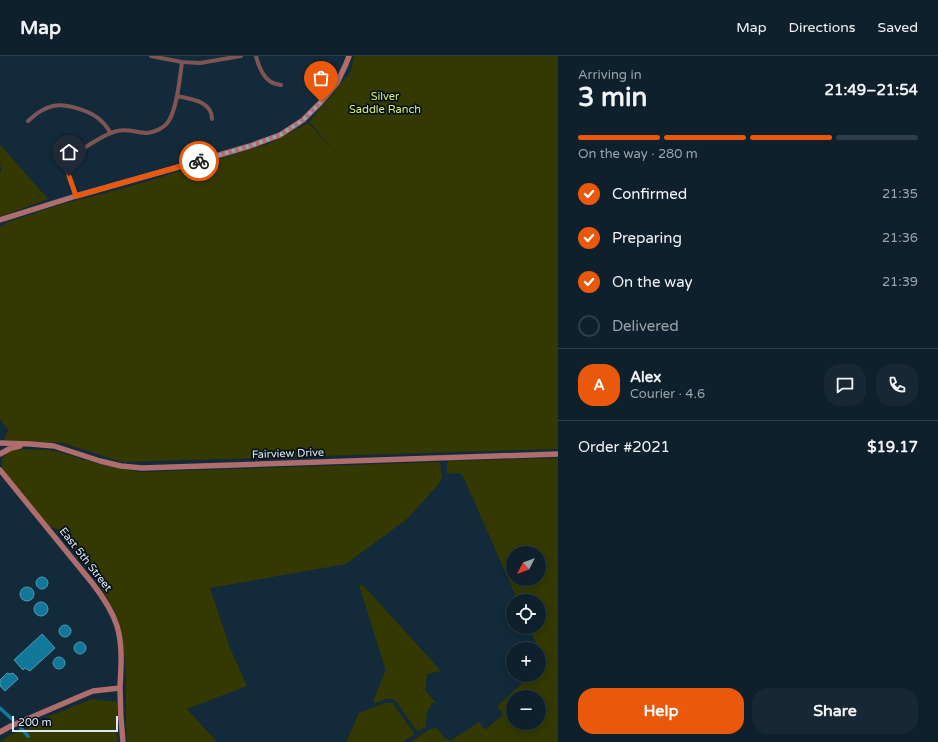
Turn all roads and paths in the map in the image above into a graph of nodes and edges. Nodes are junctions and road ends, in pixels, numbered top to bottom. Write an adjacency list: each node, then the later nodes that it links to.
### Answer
1 (151, 56): 5 (street)
2 (241, 56): 5 (street)
3 (256, 56): 6 (street)
4 (349, 56): 11 (main road)
5 (182, 62): 7 (street)
6 (281, 85)
7 (177, 96): 8 (street); 10 (street)
8 (212, 119)
9 (28, 121): 10 (street)
10 (110, 132): 11 (street)
11 (76, 196): 12 (main road)
12 (0, 220)
13 (0, 443): 14 (main road, Fairview Drive)
14 (23, 444): 15 (main road, Fairview Drive); 16 (main road); 17 (main road, Fairview Drive)
15 (0, 448)
16 (0, 454)
17 (558, 454)
18 (0, 467): 19 (main road, East 5th Street)
19 (2, 473): 20 (main road, East 5th Street)
20 (120, 688): 21 (main road); 22 (main road, East 5th Street)
21 (0, 732)
22 (123, 742)

